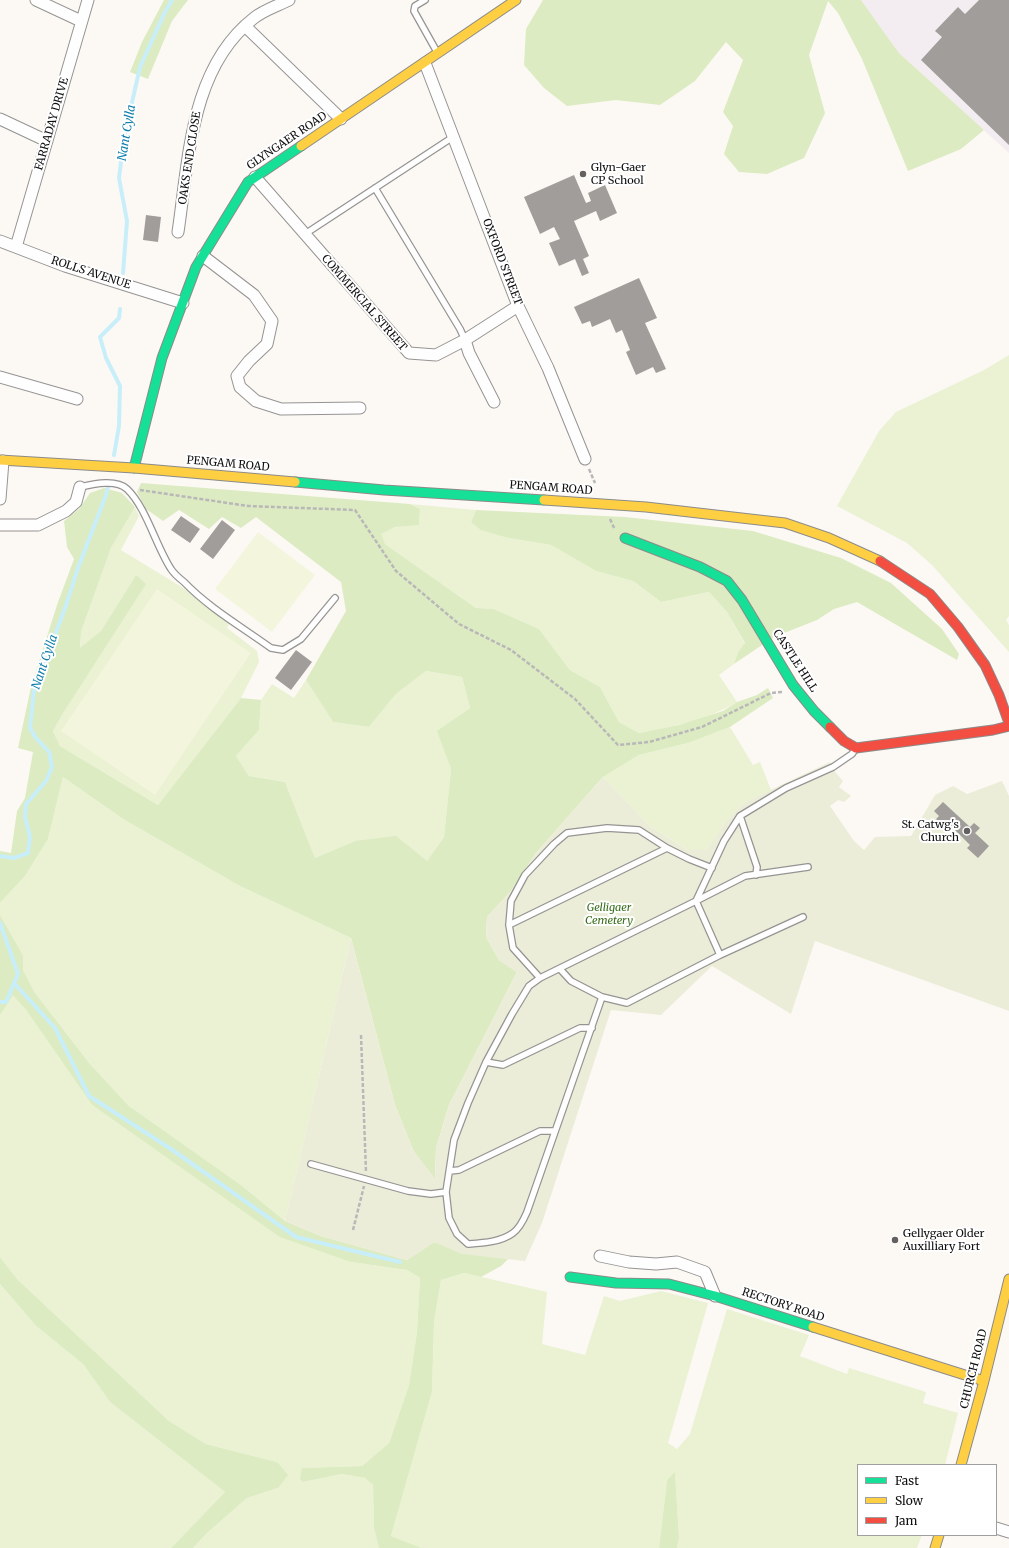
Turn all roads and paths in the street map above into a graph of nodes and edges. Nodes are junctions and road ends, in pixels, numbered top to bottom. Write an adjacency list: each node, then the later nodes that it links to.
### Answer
1 (36, 0): 6 (street)
2 (88, 0): 6 (street, FARRADAY DRIVE)
3 (289, 0): 7 (street, OAKS END CLOSE)
4 (425, 0): 8 (lane)
5 (516, 0): 8 (street, GLYNGAER ROAD)
6 (82, 21): 13 (street, FARRADAY DRIVE)
7 (245, 26): 11 (street); 16 (street, OAKS END CLOSE)
8 (438, 54): 9 (street, GLYNGAER ROAD)
9 (425, 63): 11 (street, GLYNGAER ROAD); 12 (street, OXFORD STREET)
10 (0, 119): 13 (street)
11 (341, 120): 14 (street, GLYNGAER ROAD)
12 (453, 137): 15 (lane); 22 (street, OXFORD STREET)
13 (47, 141): 19 (street, FARRADAY DRIVE)
14 (255, 177): 17 (street, COMMERCIAL STREET); 20 (street, GLYNGAER ROAD)
15 (375, 188): 17 (lane); 23 (lane)
16 (178, 232)
17 (304, 234): 23 (street, COMMERCIAL STREET)
18 (0, 241): 19 (street, ROLLS AVENUE)
19 (16, 247): 21 (street, ROLLS AVENUE)
20 (203, 256): 21 (street, GLYNGAER ROAD); 27 (street)
21 (183, 303): 30 (street, GLYNGAER ROAD)
22 (518, 306): 23 (street, COMMERCIAL STREET); 28 (street, OXFORD STREET)
23 (465, 340): 26 (street)
24 (0, 377): 25 (street)
25 (77, 399)
26 (494, 402)
27 (360, 408)
28 (586, 459): 31 (path)
29 (2, 461): 30 (street, PENGAM ROAD); 34 (street)
30 (134, 468): 39 (street, PENGAM ROAD)
31 (595, 483)
32 (136, 485): 38 (path)
33 (80, 487): 35 (street); 37 (lane)
34 (0, 499)
35 (0, 525)
36 (625, 538): 38 (street, CASTLE HILL)
37 (335, 598)
38 (793, 685): 42 (street, CASTLE HILL)
39 (999, 695): 40 (street); 41 (street, PENGAM ROAD)
40 (1009, 705)
41 (1009, 724): 42 (street)
42 (856, 748): 43 (lane)
43 (740, 816): 45 (lane); 47 (lane)
44 (667, 848): 45 (lane); 50 (lane); 50 (lane)
45 (712, 868): 48 (lane)
46 (808, 868): 47 (lane)
47 (756, 874): 48 (lane)
48 (696, 901): 51 (lane); 52 (lane)
49 (803, 917): 51 (lane)
50 (509, 925): 53 (lane)
51 (720, 955): 54 (lane)
52 (560, 969): 53 (lane); 54 (lane)
53 (540, 978): 57 (lane)
54 (602, 997): 55 (lane)
55 (592, 1028): 57 (lane); 58 (lane)
56 (361, 1035): 61 (path)
57 (486, 1062): 60 (lane)
58 (555, 1131): 60 (lane); 62 (lane)
59 (311, 1164): 61 (lane)
60 (450, 1171): 62 (lane)
61 (366, 1179): 62 (lane); 63 (path)
62 (446, 1192)
63 (353, 1230)
64 (600, 1256): 67 (street)
65 (570, 1277): 67 (street, RECTORY ROAD)
66 (1009, 1279): 68 (street, CHURCH ROAD)
67 (715, 1296): 68 (street, RECTORY ROAD)
68 (984, 1381): 69 (street, CHURCH ROAD)
69 (961, 1464)
70 (997, 1528): 71 (street)
71 (1009, 1532)
72 (939, 1536): 73 (street)
73 (935, 1548)

